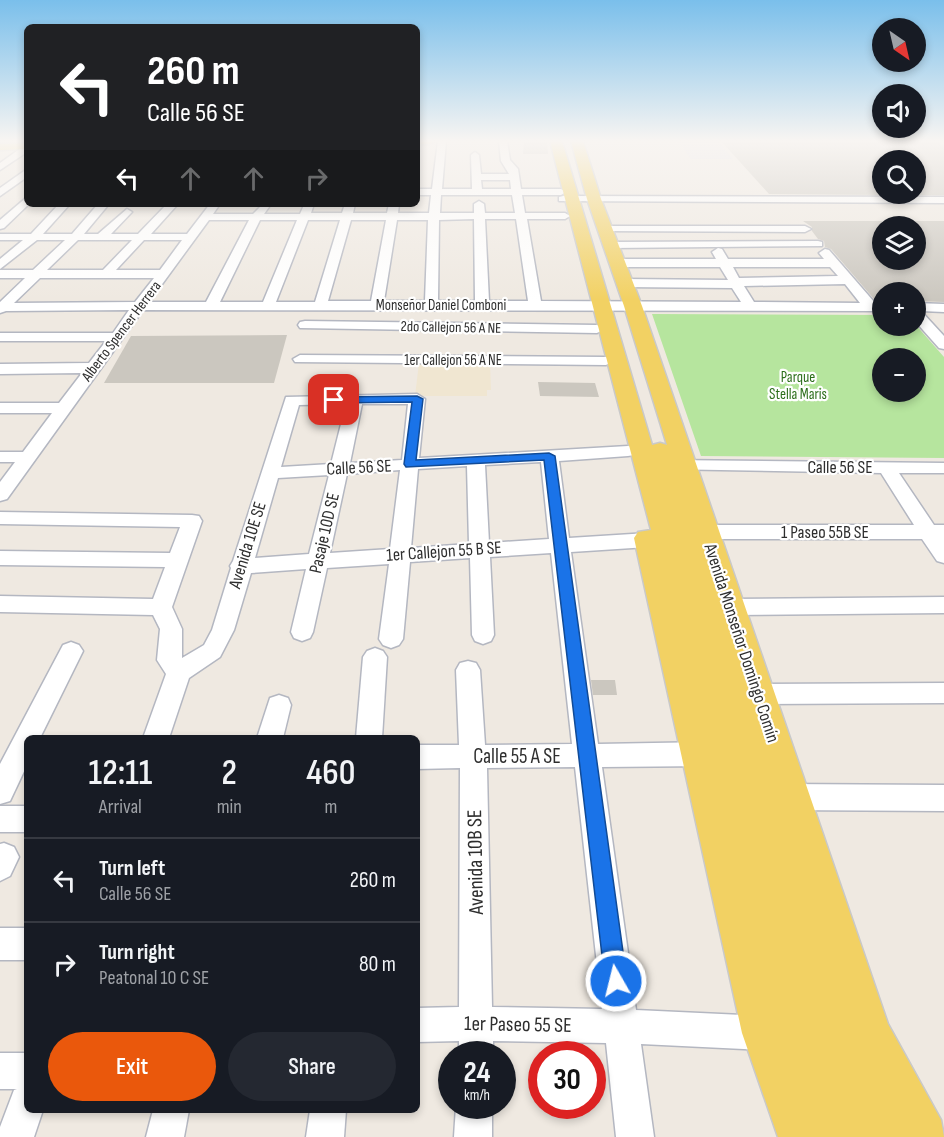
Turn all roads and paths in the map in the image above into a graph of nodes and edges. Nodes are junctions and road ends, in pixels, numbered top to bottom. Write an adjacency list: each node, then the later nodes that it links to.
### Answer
1 (436, 194): 24 (street)
2 (443, 194): 13 (street)
3 (477, 194): 13 (street)
4 (509, 194): 13 (street)
5 (516, 194): 25 (street)
6 (526, 194): 14 (street)
7 (581, 194): 14 (main road, Avenida Monseñor Domingo Comín)
8 (584, 194): 14 (main road, Avenida Monseñor Domingo Comín)
9 (688, 200): 10 (street); 14 (street); 33 (street)
10 (781, 200): 11 (street); 32 (street)
11 (944, 200)
12 (24, 203): 31 (street)
13 (478, 204): 24 (street); 25 (street); 60 (street)
14 (586, 206): 26 (main road, Avenida Monseñor Domingo Comín); 33 (street); 41 (main road, Avenida Monseñor Domingo Comín); 65 (main road, Avenida Monseñor Domingo Comín)
15 (62, 207): 35 (street)
16 (101, 207): 36 (street)
17 (170, 207): 38 (street)
18 (213, 207): 27 (street, Alberto Spencer Herrera)
19 (264, 207): 28 (street)
20 (308, 207): 29 (street)
21 (350, 207): 30 (street)
22 (393, 210): 24 (street); 30 (street); 58 (street)
23 (127, 212): 37 (street)
24 (434, 216): 59 (street)
25 (519, 216): 26 (street); 64 (street)
26 (565, 216): 65 (main road, Avenida Monseñor Domingo Comín)
27 (205, 217): 28 (street); 39 (street, Alberto Spencer Herrera)
28 (256, 217): 29 (street); 61 (street)
29 (303, 217): 30 (street); 62 (street)
30 (346, 217): 63 (street)
31 (0, 226)
32 (805, 229): 33 (street); 40 (street)
33 (704, 230): 42 (street)
34 (0, 237): 35 (street)
35 (34, 237): 36 (street); 50 (street)
36 (75, 237): 37 (street); 43 (street)
37 (101, 237): 38 (street)
38 (142, 237): 39 (street); 46 (street)
39 (191, 237): 54 (street, Alberto Spencer Herrera)
40 (818, 244): 42 (street); 49 (street)
41 (610, 245): 42 (street); 47 (main road, Avenida Monseñor Domingo Comín)
42 (714, 246): 48 (street)
43 (61, 251): 44 (street); 52 (street)
44 (83, 251)
45 (106, 251): 46 (street)
46 (128, 251): 53 (street)
47 (617, 263): 48 (street); 65 (main road, Avenida Monseñor Domingo Comín)
48 (725, 263): 49 (street); 56 (street)
49 (834, 263): 55 (street)
50 (0, 265)
51 (0, 274): 52 (street)
52 (37, 274): 53 (street); 70 (street)
53 (106, 274): 54 (street)
54 (163, 274): 66 (street, Alberto Spencer Herrera)
55 (849, 280): 56 (street); 57 (street)
56 (736, 283): 65 (street); 67 (street)
57 (872, 302)
58 (377, 305): 59 (street, Monseñor Daniel Comboni); 63 (street, Monseñor Daniel Comboni)
59 (431, 305): 60 (street, Monseñor Daniel Comboni)
60 (482, 305): 64 (street, Monseñor Daniel Comboni)
61 (211, 306): 62 (street, Monseñor Daniel Comboni); 66 (street, Monseñor Daniel Comboni)
62 (268, 306): 63 (street, Monseñor Daniel Comboni)
63 (320, 306)
64 (535, 306): 65 (street, Monseñor Daniel Comboni)
65 (611, 306): 67 (street, Monseñor Daniel Comboni); 77 (street, 2do Callejon 56 A NE); 80 (main road, Avenida Monseñor Domingo Comín); 92 (main road, Avenida Monseñor Domingo Comín); 127 (main road, Avenida Monseñor Domingo Comín)
66 (139, 307): 70 (street, Monseñor Daniel Comboni); 75 (street, Alberto Spencer Herrera)
67 (750, 307): 68 (street, Monseñor Daniel Comboni)
68 (872, 307)
69 (926, 307): 71 (street)
70 (1, 308)
71 (944, 308)
72 (926, 325): 78 (street)
73 (305, 326): 76 (street, 2do Callejon 56 A NE)
74 (0, 337): 75 (street)
75 (117, 337): 81 (street, Alberto Spencer Herrera)
76 (386, 343): 77 (street, 1er Callejon 56 A NE); 77 (street, 2do Callejon 56 A NE); 79 (street, 1er Callejon 56 A NE)
77 (487, 344): 80 (street, 1er Callejon 56 A NE)
78 (944, 345)
79 (300, 359)
80 (606, 361): 86 (main road, Avenida Monseñor Domingo Comín)
81 (93, 368): 82 (street); 85 (street, Alberto Spencer Herrera)
82 (0, 369)
83 (355, 400): 91 (street); 94 (street, Pasaje 10D SE); 96 (street, Avenida 10E SE)
84 (0, 408): 85 (street)
85 (64, 408): 89 (street, Alberto Spencer Herrera)
86 (628, 451): 87 (street, Calle 56 SE); 101 (main road, Avenida Monseñor Domingo Comín)
87 (549, 456): 90 (street, Calle 56 SE); 102 (street)
88 (0, 457): 89 (street)
89 (28, 457): 97 (street, Alberto Spencer Herrera)
90 (476, 460): 91 (street, Calle 56 SE); 103 (street)
91 (410, 464): 94 (street, Calle 56 SE); 104 (street)
92 (674, 465): 93 (street, Calle 56 SE); 99 (main road, Avenida Monseñor Domingo Comín); 132 (main road, Avenida Monseñor Domingo Comín)
93 (886, 467): 95 (street, Calle 56 SE); 100 (street)
94 (339, 468): 96 (street, Calle 56 SE); 107 (street, Pasaje 10D SE)
95 (944, 468)
96 (270, 473): 109 (street, Avenida 10E SE)
97 (0, 495)
98 (0, 518): 108 (street)
99 (705, 532): 100 (street, 1 Paseo 55B SE); 113 (main road, Avenida Monseñor Domingo Comín)
100 (936, 532): 105 (street)
101 (648, 540): 102 (street, 1er Callejon 55 B SE); 127 (main road, Avenida Monseñor Domingo Comín)
102 (560, 544): 103 (street, 1er Callejon 55 B SE); 130 (street)
103 (481, 549): 104 (street, 1er Callejon 55 B SE); 115 (street)
104 (400, 554): 107 (street, 1er Callejon 55 B SE); 125 (street)
105 (944, 556)
106 (0, 558): 108 (street)
107 (318, 560): 109 (street, 1er Callejon 55 B SE); 114 (street, Pasaje 10D SE)
108 (177, 561): 112 (street)
109 (240, 566): 118 (street, Avenida 10E SE)
110 (0, 604): 112 (street)
111 (944, 605): 113 (street)
112 (161, 607): 118 (street)
113 (731, 607): 120 (main road, Avenida Monseñor Domingo Comín)
114 (302, 632)
115 (483, 635)
116 (71, 651): 122 (street)
117 (468, 670): 129 (street, Avenida 10B SE)
118 (179, 672): 123 (street)
119 (944, 693): 120 (street)
120 (758, 694): 132 (main road, Avenida Monseñor Domingo Comín)
121 (279, 705): 124 (street)
122 (29, 735)
123 (157, 735)
124 (271, 735)
125 (369, 735)
126 (24, 744): 131 (street)
127 (712, 754): 130 (street, Calle 55 A SE); 140 (main road, Avenida Monseñor Domingo Comín); 154 (main road, Avenida Monseñor Domingo Comín)
128 (420, 756): 129 (street, Calle 55 A SE)
129 (473, 756): 130 (street, Calle 55 A SE); 141 (street, Avenida 10B SE)
130 (586, 756): 139 (street)
131 (0, 792)
132 (777, 796): 133 (street); 155 (main road, Avenida Monseñor Domingo Comín); 156 (main road, Avenida Monseñor Domingo Comín)
133 (944, 798)
134 (0, 819): 135 (street)
135 (24, 819)
136 (0, 944): 137 (street)
137 (24, 944)
138 (420, 1026): 141 (street, 1er Paseo 55 SE)
139 (622, 1026): 140 (street, 1er Paseo 55 SE); 141 (street, 1er Paseo 55 SE); 152 (street)
140 (764, 1033): 153 (main road, Avenida Monseñor Domingo Comín)
141 (477, 1039)
142 (0, 1071): 143 (street)
143 (24, 1071)
144 (24, 1112): 148 (street)
145 (170, 1113): 149 (street)
146 (328, 1113): 150 (street)
147 (474, 1119): 151 (street)
148 (15, 1137)
149 (165, 1137)
150 (325, 1137)
151 (473, 1137)
152 (635, 1137)
153 (802, 1137)
154 (838, 1137)
155 (880, 1137)
156 (924, 1137)

